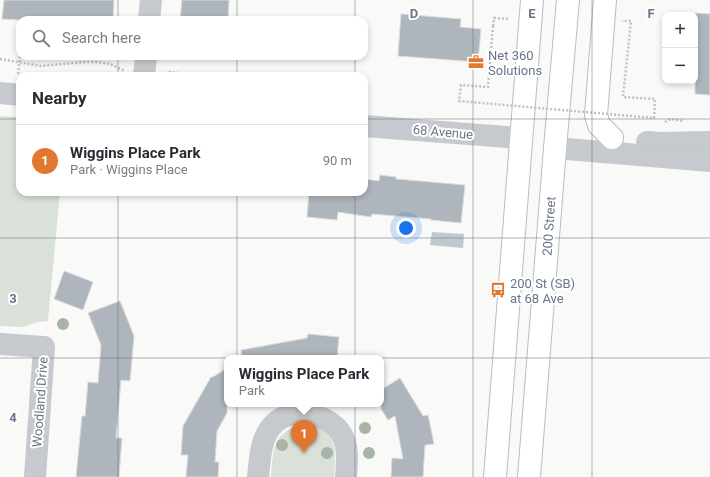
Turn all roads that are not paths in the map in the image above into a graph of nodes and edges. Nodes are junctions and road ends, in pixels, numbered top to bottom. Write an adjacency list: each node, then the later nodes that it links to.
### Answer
1 (151, 0): 5 (street)
2 (532, 0): 11 (main road)
3 (568, 0): 14 (main road, 200 Street)
4 (605, 0): 12 (main road)
5 (149, 16)
6 (144, 60): 7 (street)
7 (137, 72)
8 (16, 87): 9 (street)
9 (0, 93)
10 (368, 126): 11 (street, 68 Avenue)
11 (521, 138): 20 (main road)
12 (612, 138): 13 (street)
13 (710, 142)
14 (555, 148): 15 (street); 21 (main road, 200 Street)
15 (710, 161)
16 (0, 344): 17 (street, Woodland Drive)
17 (35, 477)
18 (258, 477): 19 (street)
19 (346, 477)
20 (495, 477)
21 (529, 477)

